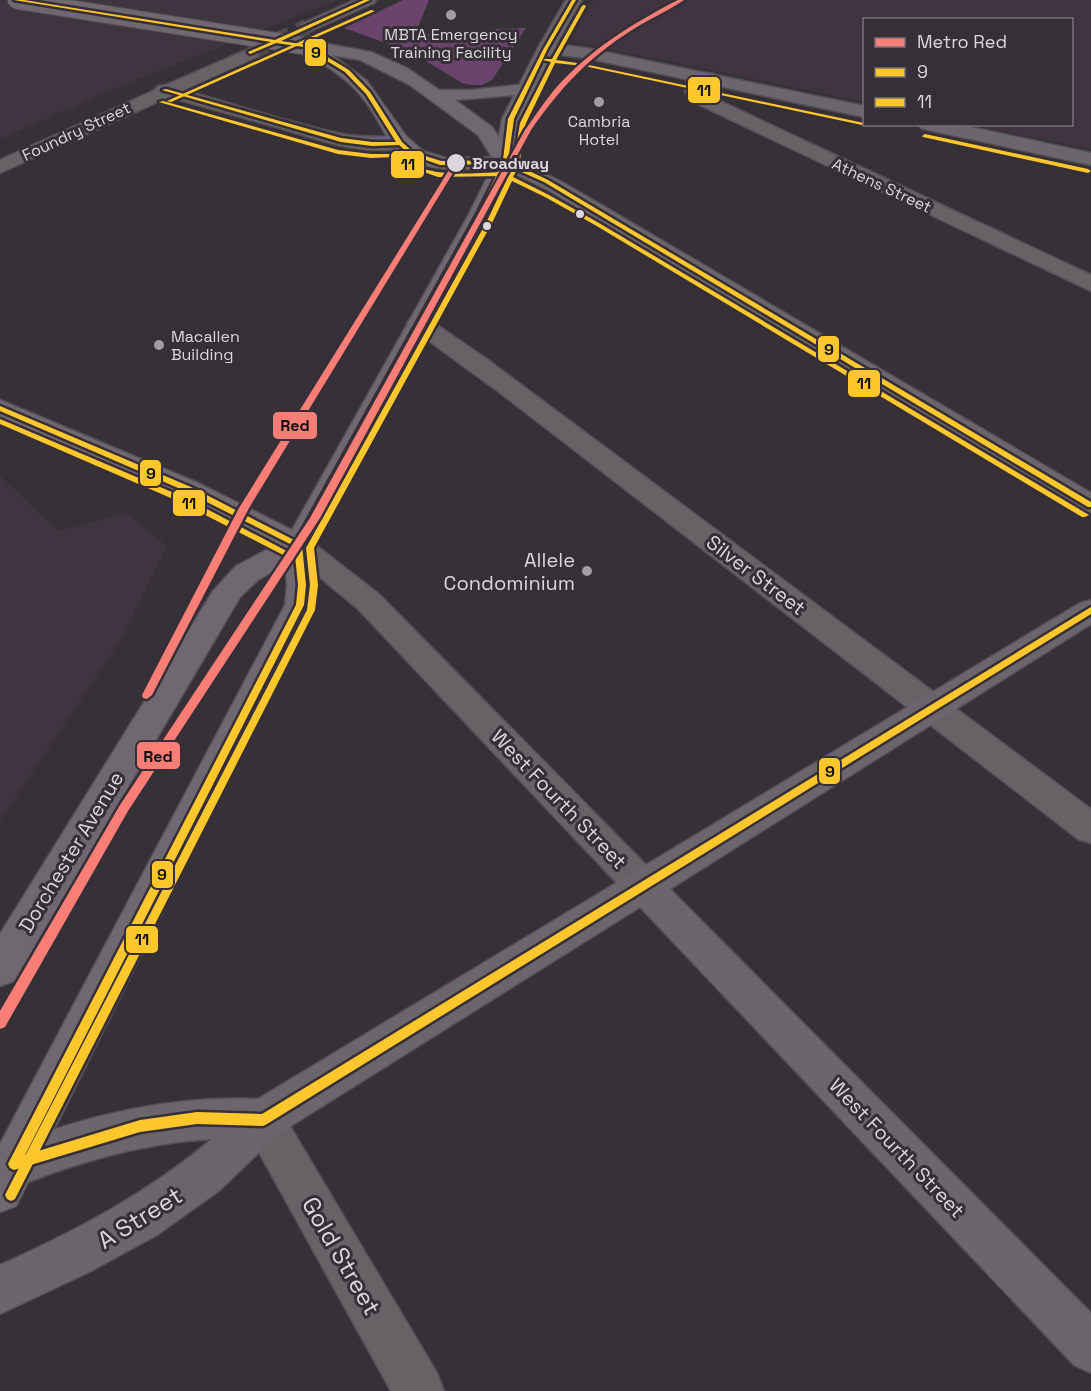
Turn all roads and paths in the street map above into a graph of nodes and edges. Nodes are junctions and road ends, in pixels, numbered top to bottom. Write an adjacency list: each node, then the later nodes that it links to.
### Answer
1 (15, 0): 5 (main road, bridge)
2 (368, 0): 4 (street)
3 (574, 0): 6 (street)
4 (307, 27)
5 (305, 46): 11 (main road); 14 (main road)
6 (546, 48): 8 (main road); 9 (main road)
7 (251, 53): 10 (street, Foundry Street)
8 (708, 78): 12 (main road); 18 (street, Athens Street)
9 (527, 89): 11 (main road); 16 (main road)
10 (164, 90): 14 (street); 17 (street, Foundry Street)
11 (435, 95): 16 (main road)
12 (863, 111)
13 (937, 126): 15 (main road)
14 (400, 143): 16 (main road)
15 (1091, 159)
16 (505, 162): 19 (main road); 21 (main road)
17 (0, 166)
18 (1091, 284)
19 (418, 322): 22 (main road); 24 (street, Silver Street)
20 (0, 408): 22 (main road, West Fourth Street)
21 (1091, 505)
22 (298, 545): 26 (street, West Fourth Street); 27 (main road, Dorchester Avenue); 29 (main road)
23 (1091, 610): 24 (main road, A Street)
24 (933, 706): 25 (street, Silver Street); 26 (main road, A Street)
25 (1091, 830)
26 (643, 886): 28 (main road, A Street); 31 (main road, West Fourth Street)
27 (0, 969)
28 (263, 1120): 29 (main road); 30 (main road, A Street); 32 (street, Gold Street)
29 (5, 1175)
30 (0, 1290)
31 (1091, 1348)
32 (419, 1391)

